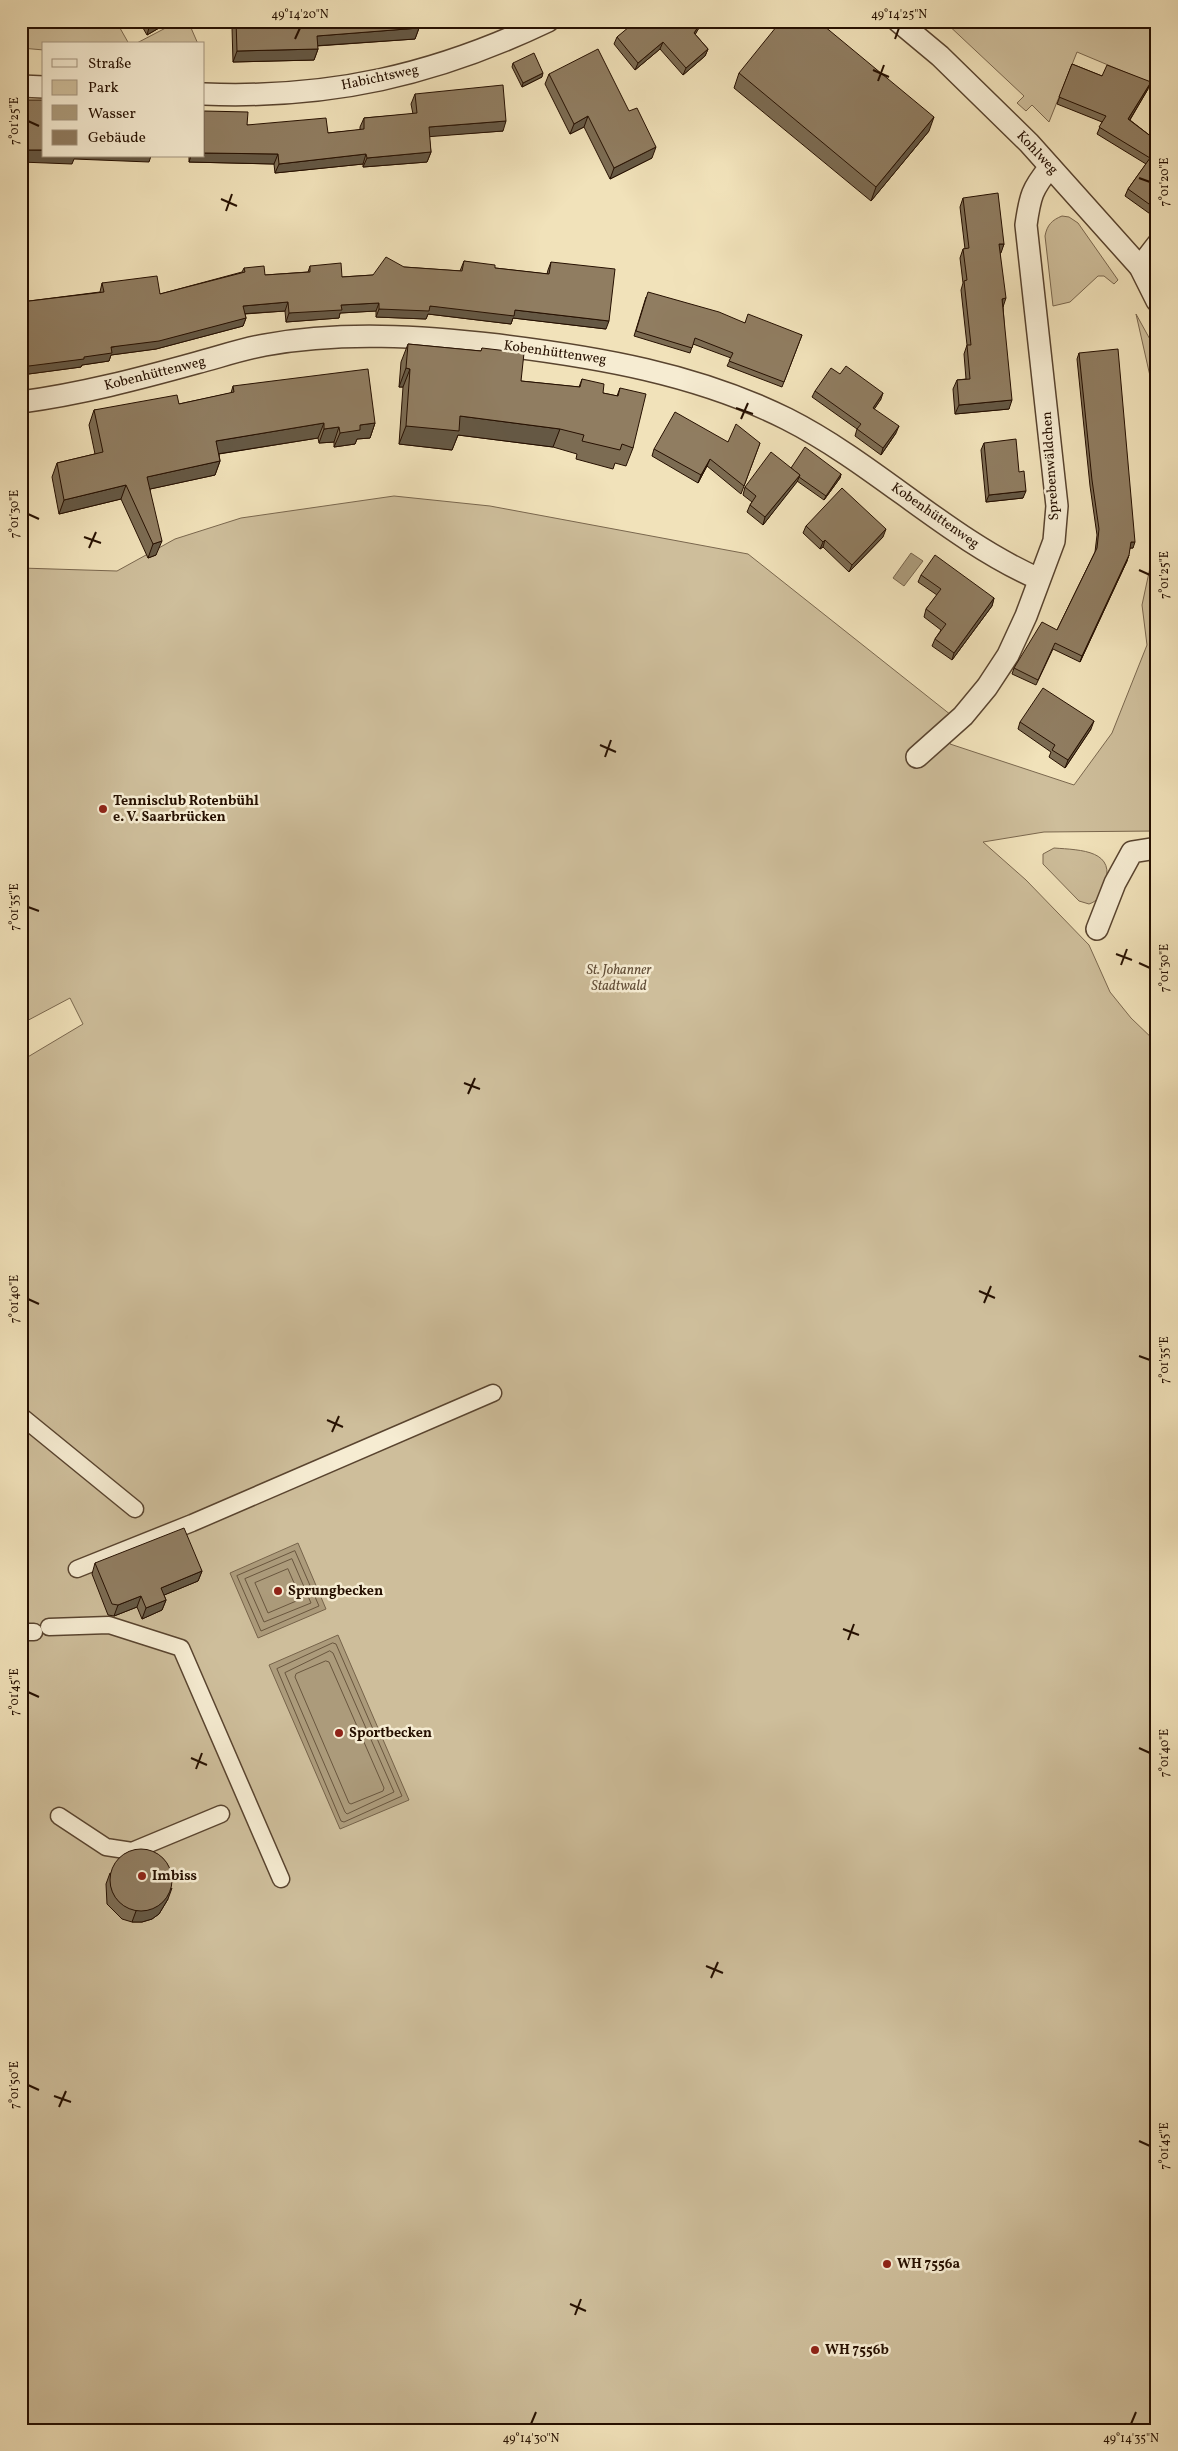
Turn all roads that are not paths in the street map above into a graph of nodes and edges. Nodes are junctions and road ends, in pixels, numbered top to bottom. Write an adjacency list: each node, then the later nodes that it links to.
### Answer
1 (548, 21): 5 (street, Habichtsweg)
2 (898, 21): 6 (street, Kohlweg)
3 (21, 86): 4 (street)
4 (42, 87)
5 (205, 94)
6 (1050, 167): 8 (street, Kohlweg); 11 (street, Sprebenwäldchen)
7 (1157, 245): 8 (street)
8 (1140, 267): 9 (street, Kohlweg)
9 (1157, 301)
10 (21, 402): 11 (street, Kobenhüttenweg)
11 (1039, 579): 12 (street, Sprebenwäldchen)
12 (917, 757)
13 (1157, 848): 14 (street)
14 (1097, 929)
15 (493, 1393): 18 (street)
16 (21, 1416): 17 (street)
17 (135, 1509)
18 (77, 1568)
19 (35, 1630): 22 (street)
20 (221, 1814): 21 (street)
21 (59, 1816)
22 (281, 1879)

